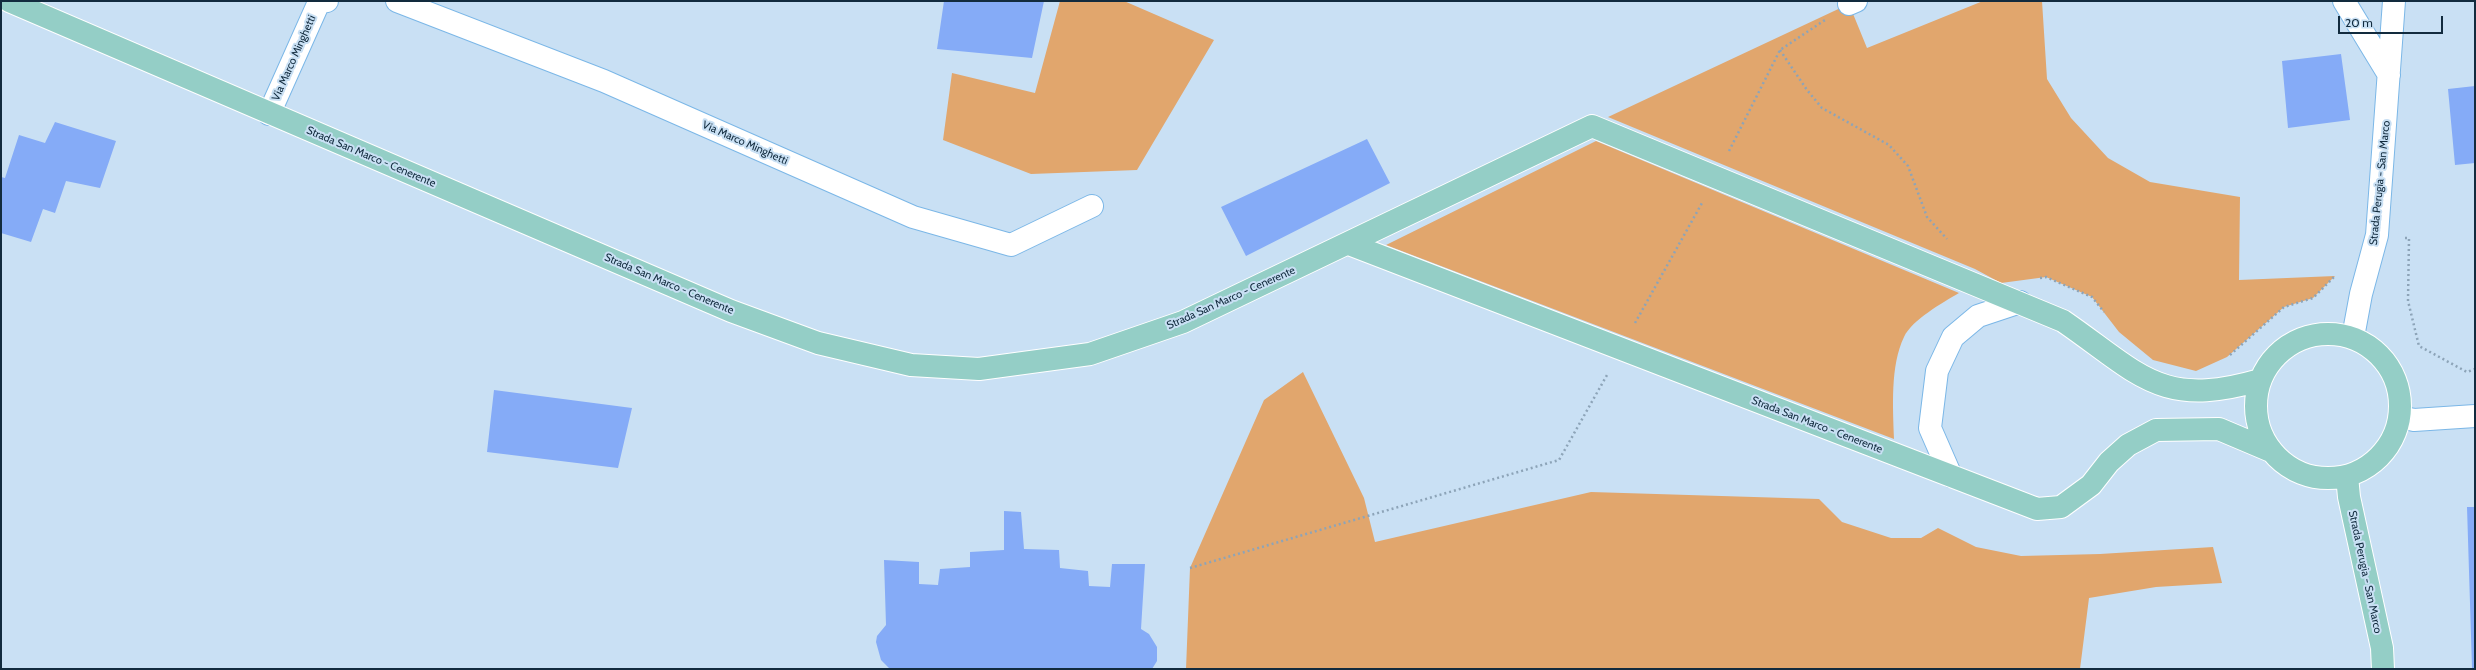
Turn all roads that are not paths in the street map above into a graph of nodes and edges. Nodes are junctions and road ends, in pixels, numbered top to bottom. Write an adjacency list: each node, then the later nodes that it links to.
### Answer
1 (9, 1): 7 (main road, Strada San Marco - Cenerente)
2 (322, 1): 7 (street, Via Marco Minghetti)
3 (397, 1): 8 (street, Via Marco Minghetti)
4 (2344, 1): 6 (street)
5 (2394, 1): 6 (street, Strada Perugia - San Marco)
6 (2389, 74): 11 (street, Strada Perugia - San Marco)
7 (270, 114): 9 (main road, Strada San Marco - Cenerente)
8 (1092, 206)
9 (1349, 244): 10 (main road, Strada San Marco - Cenerente); 16 (main road, Strada San Marco - Cenerente)
10 (2020, 302): 12 (main road, Strada San Marco - Cenerente); 16 (street)
11 (2353, 337): 12 (main road); 14 (main road)
12 (2260, 380): 15 (main road)
13 (2475, 416): 14 (street)
14 (2400, 417): 17 (main road)
15 (2272, 450): 16 (main road, Strada San Marco - Cenerente); 17 (main road)
16 (1951, 476)
17 (2347, 476): 18 (main road, Strada Perugia - San Marco)
18 (2383, 669)

